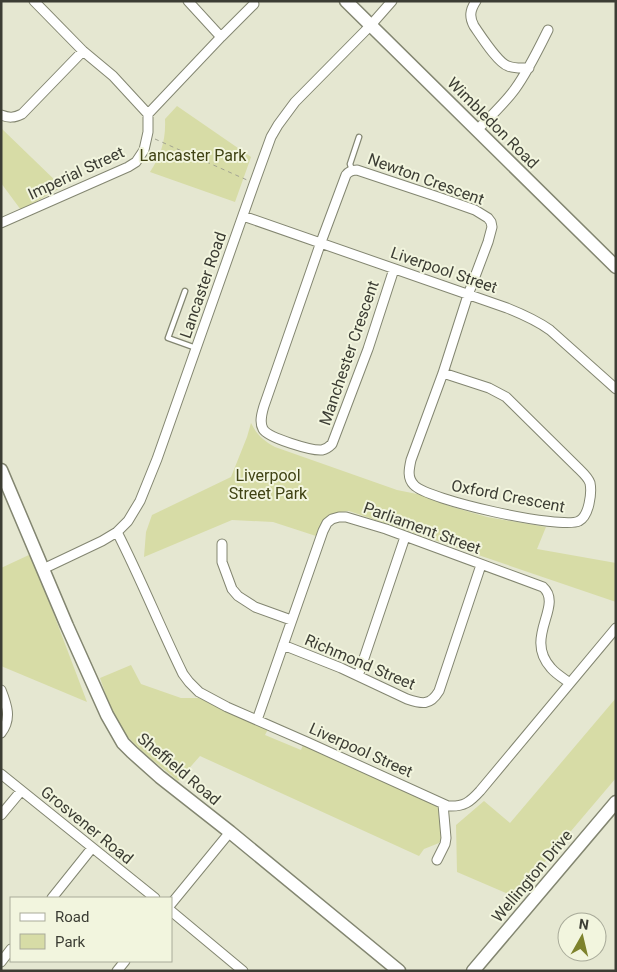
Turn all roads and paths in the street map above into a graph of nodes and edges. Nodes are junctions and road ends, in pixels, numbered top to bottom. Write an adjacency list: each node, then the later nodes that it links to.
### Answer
1 (34, 1): 10 (street)
2 (188, 1): 9 (street)
3 (346, 1): 7 (street, Wimbledon Road)
4 (392, 1): 7 (street, Lancaster Road)
5 (476, 1): 11 (street)
6 (254, 4): 9 (street)
7 (370, 26): 14 (street, Wimbledon Road); 18 (street, Lancaster Road)
8 (548, 30): 11 (street)
9 (221, 37): 12 (street)
10 (83, 51): 12 (street); 13 (street)
11 (529, 68): 14 (street)
12 (148, 114): 15 (street, Imperial Street)
13 (1, 115)
14 (477, 130): 22 (street, Wimbledon Road)
15 (147, 136): 18 (path); 20 (street, Imperial Street)
16 (358, 137): 17 (lane)
17 (352, 170): 21 (street, Newton Crescent); 25 (street, Newton Crescent)
18 (254, 184): 19 (street, Lancaster Road)
19 (243, 216): 21 (street, Liverpool Street); 26 (street, Lancaster Road)
20 (1, 224)
21 (321, 242): 23 (street, Liverpool Street); 23 (street, Manchester Crescent)
22 (616, 268)
23 (394, 269): 25 (street, Liverpool Street)
24 (185, 291): 26 (lane)
25 (468, 295): 27 (street, Oxford Crescent); 28 (street, Liverpool Street)
26 (196, 348): 30 (street, Lancaster Road)
27 (443, 373): 27 (street, Oxford Crescent)
28 (616, 389)
29 (1, 470): 34 (street, Sheffield Road)
30 (117, 532): 34 (street, Lancaster Road); 41 (street, Liverpool Street)
31 (405, 537): 33 (street, Parliament Street); 35 (street, Parliament Street); 38 (street)
32 (222, 544): 35 (street)
33 (481, 565): 38 (street, Richmond Street); 39 (street, Parliament Street)
34 (43, 568): 48 (street, Sheffield Road)
35 (292, 620): 37 (street, Parliament Street)
36 (616, 628): 39 (street, Liverpool Street)
37 (283, 646): 38 (street, Richmond Street); 41 (street, Parliament Street)
38 (358, 676)
39 (570, 683): 46 (street, Liverpool Street)
40 (1, 690): 42 (street)
41 (258, 720): 46 (street, Liverpool Street)
42 (1, 733)
43 (1, 774): 44 (street, Grosvener Road)
44 (21, 791): 47 (street); 49 (street, Grosvener Road)
45 (616, 802): 61 (street, Wellington Drive)
46 (443, 804): 50 (street)
47 (1, 815)
48 (230, 832): 53 (street); 60 (street, Sheffield Road)
49 (92, 848): 51 (street); 52 (street, Grosvener Road)
50 (437, 860)
51 (53, 897)
52 (154, 897)
53 (172, 903)
54 (172, 912): 57 (street)
55 (10, 950): 56 (street)
56 (1, 962)
57 (232, 962): 58 (street); 59 (street)
58 (225, 971)
59 (243, 971)
60 (399, 971)
61 (473, 971)

